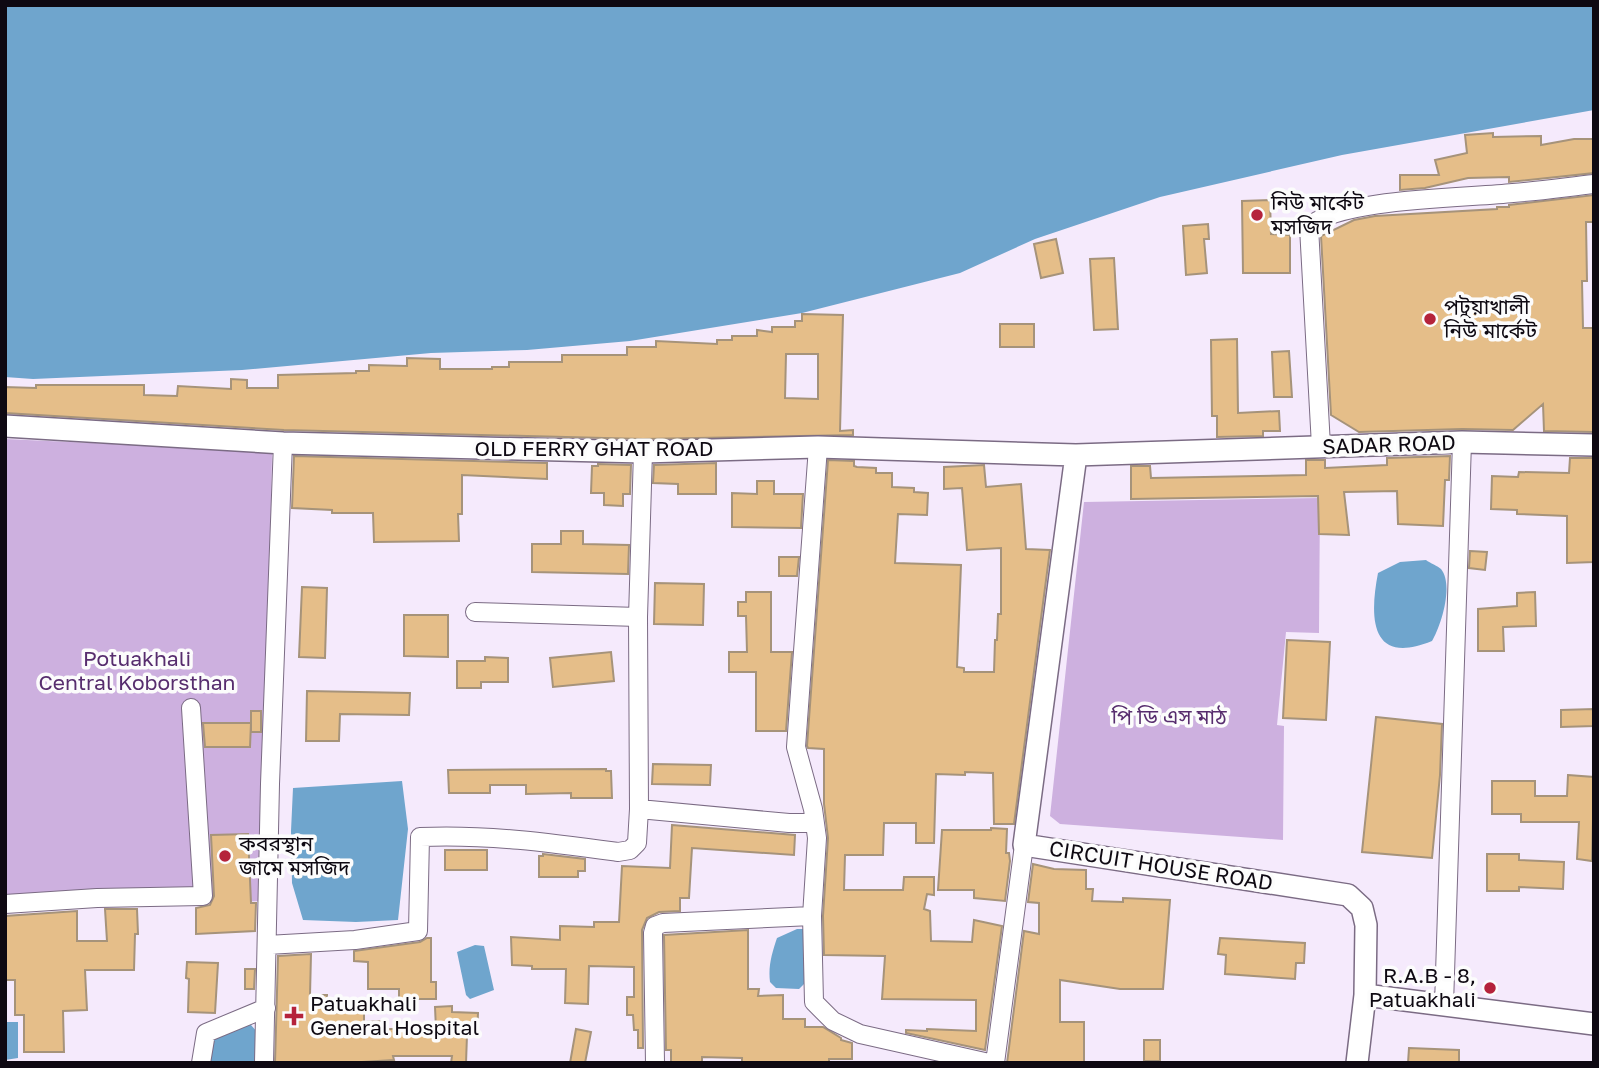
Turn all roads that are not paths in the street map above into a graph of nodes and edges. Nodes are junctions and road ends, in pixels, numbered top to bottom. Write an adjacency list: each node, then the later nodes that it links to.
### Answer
1 (1594, 184): 6 (street)
2 (5, 426): 4 (street, OLD FERRY GHAT ROAD)
3 (1462, 442): 5 (street, SADAR ROAD); 6 (street, SADAR ROAD); 21 (street)
4 (283, 443): 8 (street, OLD FERRY GHAT ROAD); 19 (street)
5 (1594, 445)
6 (1321, 446): 9 (street, SADAR ROAD)
7 (818, 447): 8 (street, OLD FERRY GHAT ROAD); 10 (street, OLD FERRY GHAT ROAD); 15 (street)
8 (643, 452): 12 (street)
9 (1184, 453): 10 (street, OLD FERRY GHAT ROAD)
10 (1076, 455): 16 (street, CIRCUIT HOUSE ROAD)
11 (475, 612): 12 (street)
12 (638, 617): 14 (street)
13 (191, 708): 17 (street)
14 (639, 809): 15 (street); 19 (street)
15 (815, 823): 18 (street)
16 (1024, 845): 20 (street, CIRCUIT HOUSE ROAD); 28 (street)
17 (5, 904)
18 (812, 916): 26 (street); 27 (street)
19 (267, 945): 22 (street)
20 (1365, 995): 21 (street); 29 (street, CIRCUIT HOUSE ROAD)
21 (1444, 1005): 23 (street)
22 (266, 1008): 24 (street); 25 (street)
23 (1594, 1024)
24 (201, 1063)
25 (264, 1063)
26 (655, 1063)
27 (989, 1063)
28 (995, 1063)
29 (1357, 1063)

